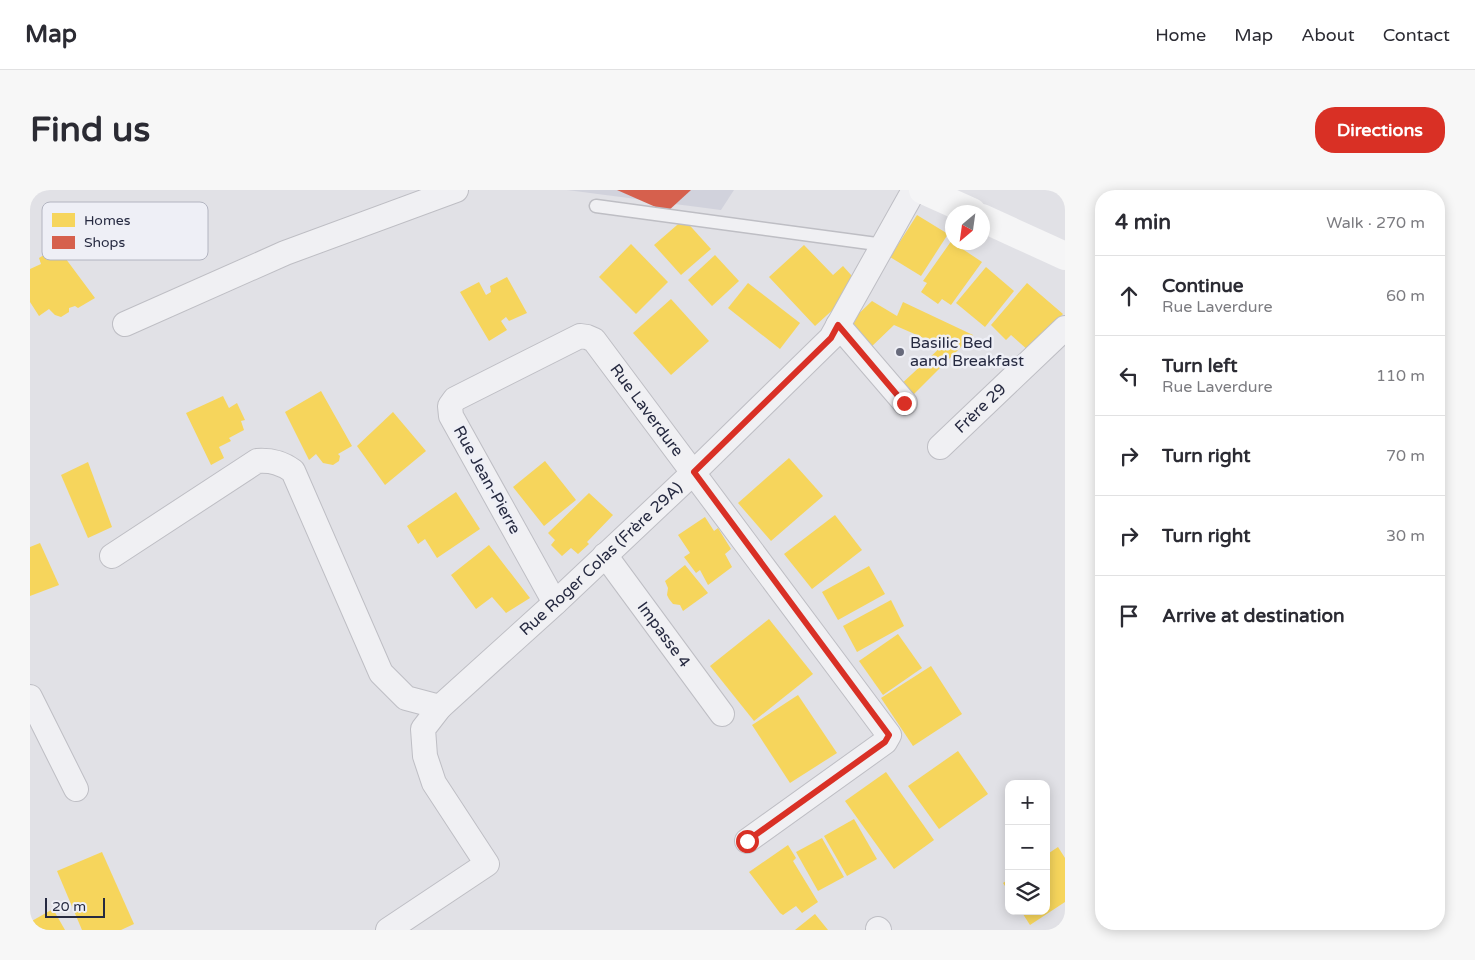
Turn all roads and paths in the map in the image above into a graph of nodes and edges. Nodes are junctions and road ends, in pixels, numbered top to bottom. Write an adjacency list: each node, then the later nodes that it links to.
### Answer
1 (456, 190): 8 (street)
2 (927, 191): 3 (main road); 6 (street, Rue Roger Colas (Frère 29A))
3 (957, 205)
4 (596, 206): 6 (lane)
5 (990, 222): 7 (main road)
6 (884, 245): 9 (street, Rue Roger Colas (Frère 29A))
7 (1065, 256)
8 (125, 324)
9 (838, 325): 12 (street); 14 (street, Rue Roger Colas (Frère 29A))
10 (1065, 328): 13 (street, Frère 29)
11 (580, 336): 14 (street, Rue Laverdure); 17 (street, Rue Jean-Pierre)
12 (904, 403)
13 (940, 447)
14 (694, 472): 15 (street, Rue Roger Colas (Frère 29A)); 22 (street, Rue Laverdure)
15 (605, 555): 17 (street, Rue Roger Colas (Frère 29A)); 20 (street, Impasse 4)
16 (112, 556): 19 (street)
17 (555, 603): 19 (street, Rue Roger Colas (Frère 29A))
18 (30, 697): 21 (street)
19 (440, 707): 23 (street, Rue Roger Colas (Frère 29A))
20 (722, 714)
21 (76, 789)
22 (747, 841)
23 (388, 930)

